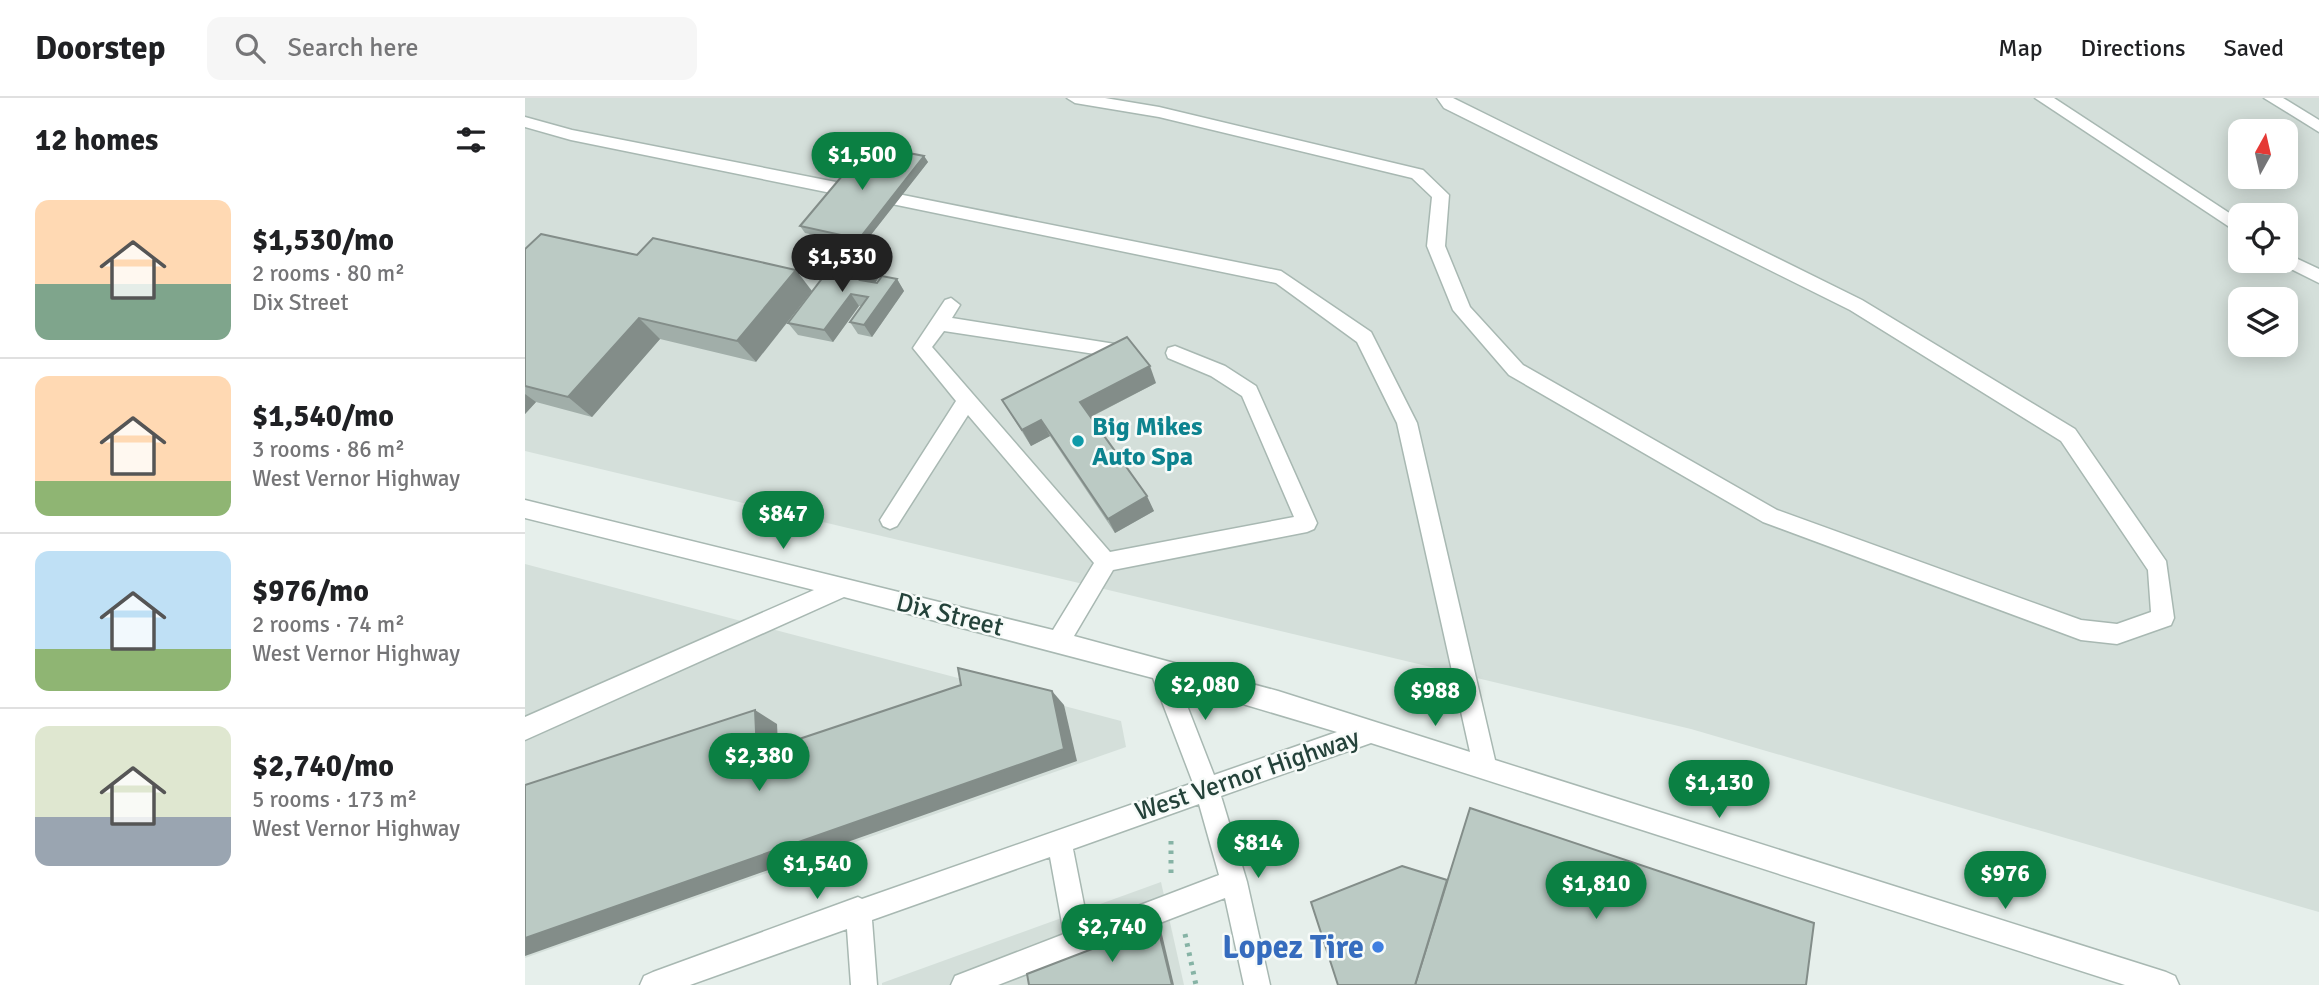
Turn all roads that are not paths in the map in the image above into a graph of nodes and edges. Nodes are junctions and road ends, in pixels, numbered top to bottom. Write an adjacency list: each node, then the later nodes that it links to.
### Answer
1 (1075, 98): 2 (street)
2 (1445, 98)
3 (2043, 98): 9 (street)
4 (2272, 98): 6 (street)
5 (525, 122): 7 (street)
6 (2319, 127)
7 (841, 189)
8 (898, 200): 25 (street)
9 (2228, 220)
10 (2298, 266): 11 (street)
11 (2319, 277)
12 (951, 305): 13 (street)
13 (939, 323): 14 (street); 16 (street)
14 (1108, 349)
15 (1175, 353): 19 (street)
16 (967, 401): 18 (street); 19 (street)
17 (525, 509): 20 (street, Dix Street)
18 (890, 520)
19 (1106, 562): 21 (street)
20 (842, 587): 21 (street, Dix Street); 23 (street)
21 (1058, 642): 22 (street, Dix Street)
22 (1162, 672): 24 (street, Dix Street); 26 (street)
23 (525, 729)
24 (1373, 731): 25 (street, West Vernor Highway); 26 (street, West Vernor Highway)
25 (1485, 768): 31 (street, West Vernor Highway)
26 (1207, 788): 27 (street, West Vernor Highway); 28 (street)
27 (1059, 840): 29 (street, West Vernor Highway); 30 (street)
28 (1234, 882): 30 (street); 36 (street)
29 (858, 910): 33 (street, West Vernor Highway); 34 (street)
30 (1078, 942): 32 (street)
31 (2113, 977): 37 (street, West Vernor Highway)
32 (997, 979): 35 (street)
33 (653, 985)
34 (864, 985)
35 (964, 985)
36 (1257, 985)
37 (2166, 985)

